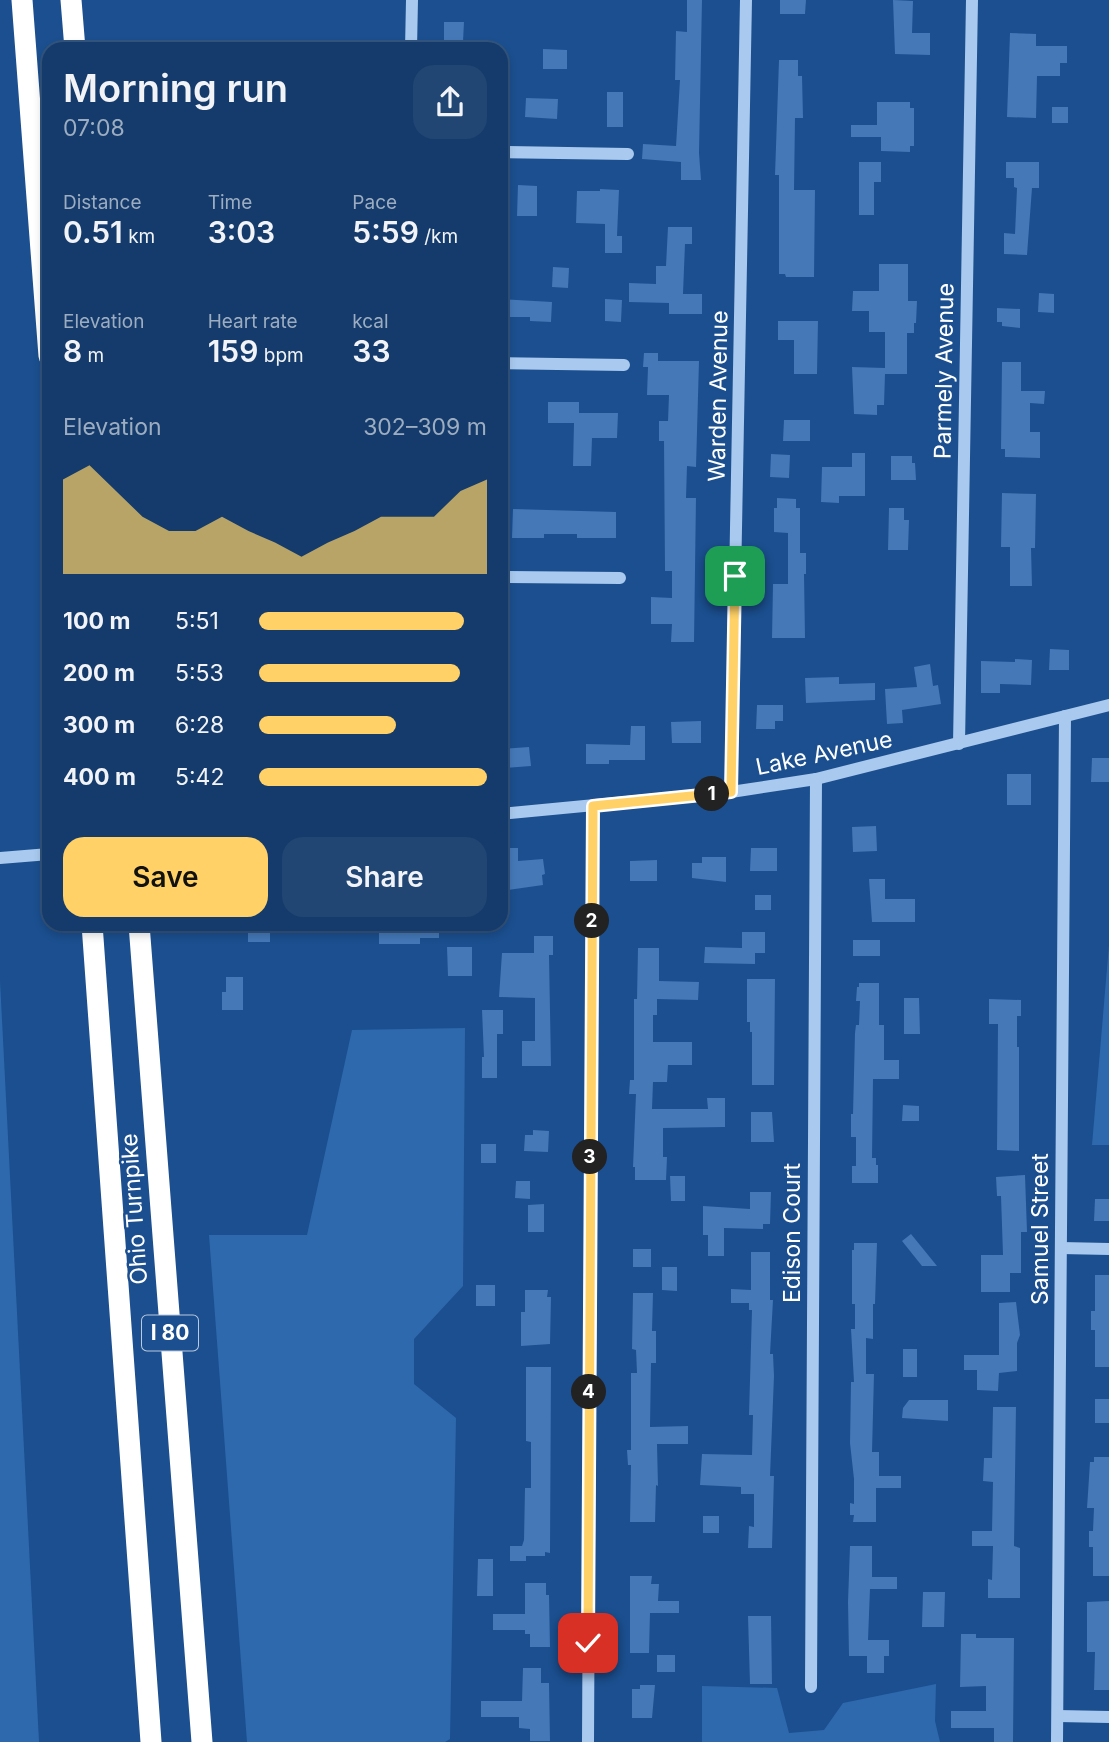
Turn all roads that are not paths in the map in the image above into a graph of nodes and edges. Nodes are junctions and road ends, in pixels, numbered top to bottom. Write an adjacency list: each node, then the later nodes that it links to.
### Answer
1 (22, 0): 10 (highway)
2 (71, 0): 6 (highway)
3 (412, 0): 7 (street)
4 (746, 0): 19 (street, Warden Avenue)
5 (972, 0): 17 (street, Parmely Avenue)
6 (74, 42)
7 (411, 42)
8 (508, 152): 9 (street)
9 (628, 154)
10 (42, 264)
11 (508, 363): 12 (street)
12 (624, 365)
13 (508, 577): 14 (street)
14 (620, 578)
15 (1109, 705): 16 (street, Lake Avenue)
16 (1065, 716): 17 (street, Lake Avenue); 26 (street, Samuel Street)
17 (958, 744): 18 (street, Lake Avenue)
18 (816, 779): 19 (street, Lake Avenue); 28 (street, Edison Court)
19 (731, 792): 20 (street, Lake Avenue)
20 (593, 806): 21 (street, Lake Avenue); 33 (street)
21 (508, 813)
22 (42, 854): 23 (street)
23 (0, 858)
24 (93, 931): 31 (highway, Ohio Turnpike / I 80)
25 (140, 931): 32 (highway, Ohio Turnpike / I 80)
26 (1061, 1248): 27 (street); 29 (street, Samuel Street)
27 (1109, 1249)
28 (811, 1687)
29 (1058, 1716): 30 (street); 34 (street, Samuel Street)
30 (1109, 1717)
31 (151, 1742)
32 (202, 1742)
33 (588, 1742)
34 (1057, 1742)

